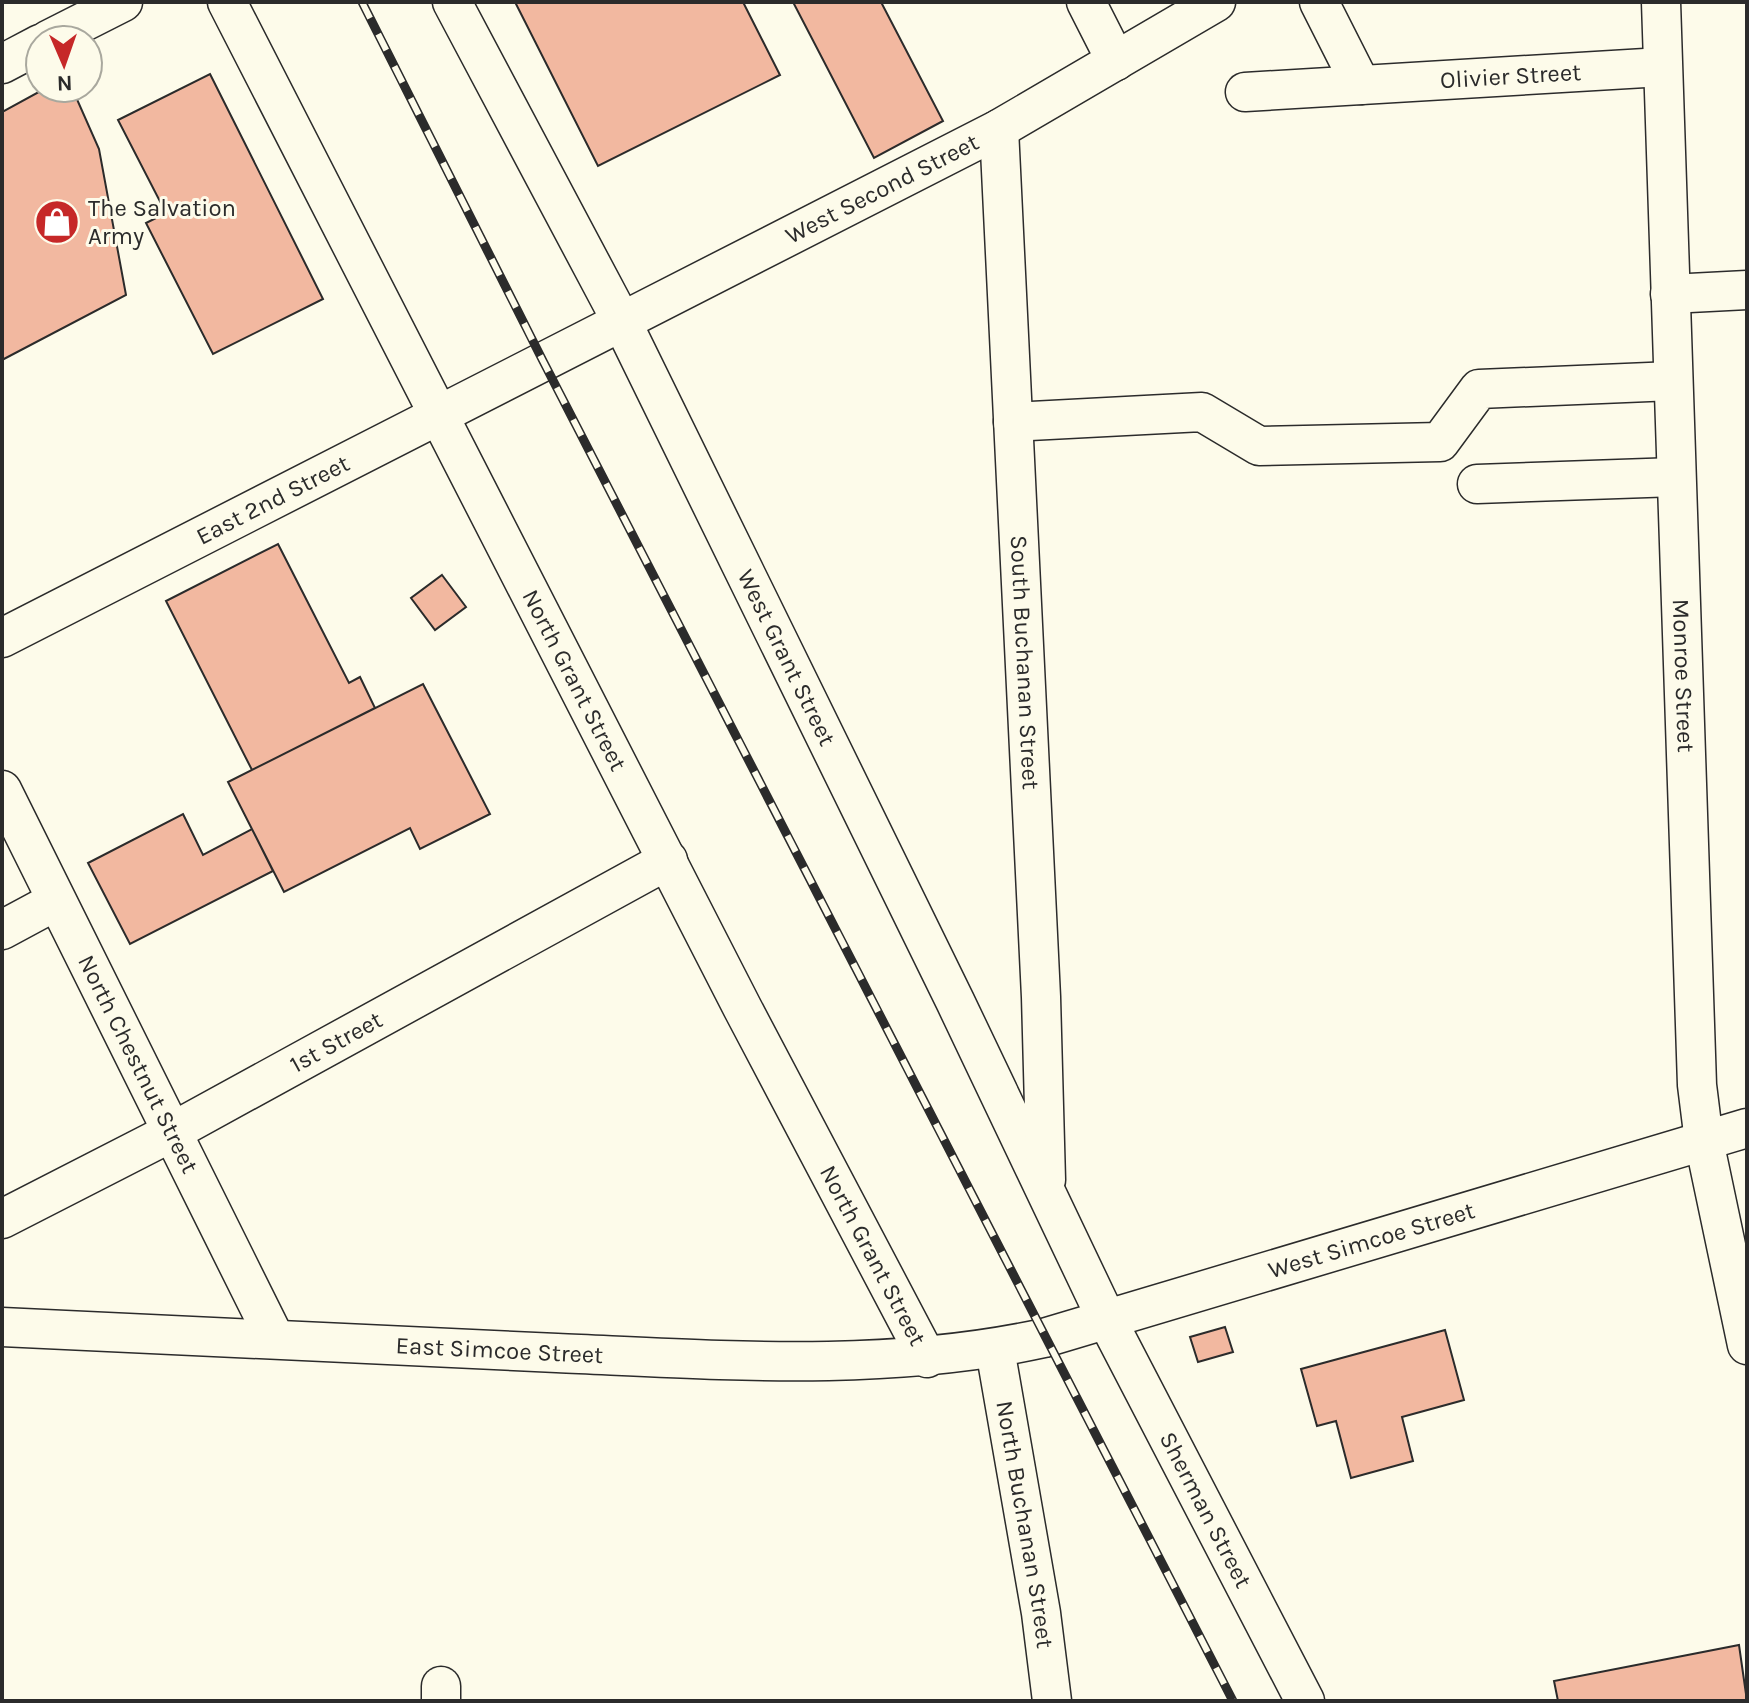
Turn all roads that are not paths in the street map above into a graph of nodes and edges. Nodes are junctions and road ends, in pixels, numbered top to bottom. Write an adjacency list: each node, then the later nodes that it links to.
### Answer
1 (123, 2): 8 (street)
2 (227, 2): 21 (street, North Grant Street)
3 (452, 2): 18 (street, West Grant Street)
4 (1086, 2): 10 (street)
5 (1216, 2): 10 (street, West Second Street)
6 (1319, 2): 13 (street)
7 (1661, 2): 12 (street, Monroe Street)
8 (80, 24)
9 (24, 52): 11 (street)
10 (1116, 61): 15 (street, West Second Street)
11 (2, 64)
12 (1662, 67): 13 (street, Olivier Street); 17 (street, Monroe Street)
13 (1361, 85): 14 (street, Olivier Street)
14 (1245, 92)
15 (999, 129): 18 (street, West Second Street); 22 (street, South Buchanan Street)
16 (1747, 290): 17 (street)
17 (1670, 294): 20 (street, Monroe Street)
18 (623, 324): 19 (street, West Second Street); 33 (street, West Grant Street)
19 (543, 361): 21 (street, East 2nd Street)
20 (1673, 381): 22 (street); 23 (street, Monroe Street)
21 (441, 415): 25 (street, East 2nd Street); 27 (street, North Grant Street)
22 (1013, 422): 33 (street, South Buchanan Street)
23 (1676, 477): 24 (street); 32 (street, Monroe Street)
24 (1477, 484)
25 (2, 638)
26 (2, 790): 28 (street, North Chestnut Street)
27 (668, 860): 31 (street, 1st Street); 40 (street, North Grant Street)
28 (54, 902): 29 (street); 31 (street, North Chestnut Street)
29 (2, 930)
30 (1747, 1128): 32 (street, West Simcoe Street)
31 (172, 1132): 34 (street, 1st Street); 37 (street, North Chestnut Street)
32 (1704, 1141): 35 (street, West Simcoe Street); 38 (street, Monroe Street)
33 (1046, 1195): 35 (street, West Grant Street)
34 (2, 1219)
35 (1106, 1318): 39 (street, West Simcoe Street); 42 (street, Sherman Street)
36 (2, 1327): 37 (street, East Simcoe Street)
37 (275, 1339): 40 (street, East Simcoe Street)
38 (1747, 1345)
39 (995, 1349): 40 (street, East Simcoe Street); 41 (street, North Buchanan Street)
40 (927, 1358)
41 (1052, 1701)
42 (1305, 1701)

